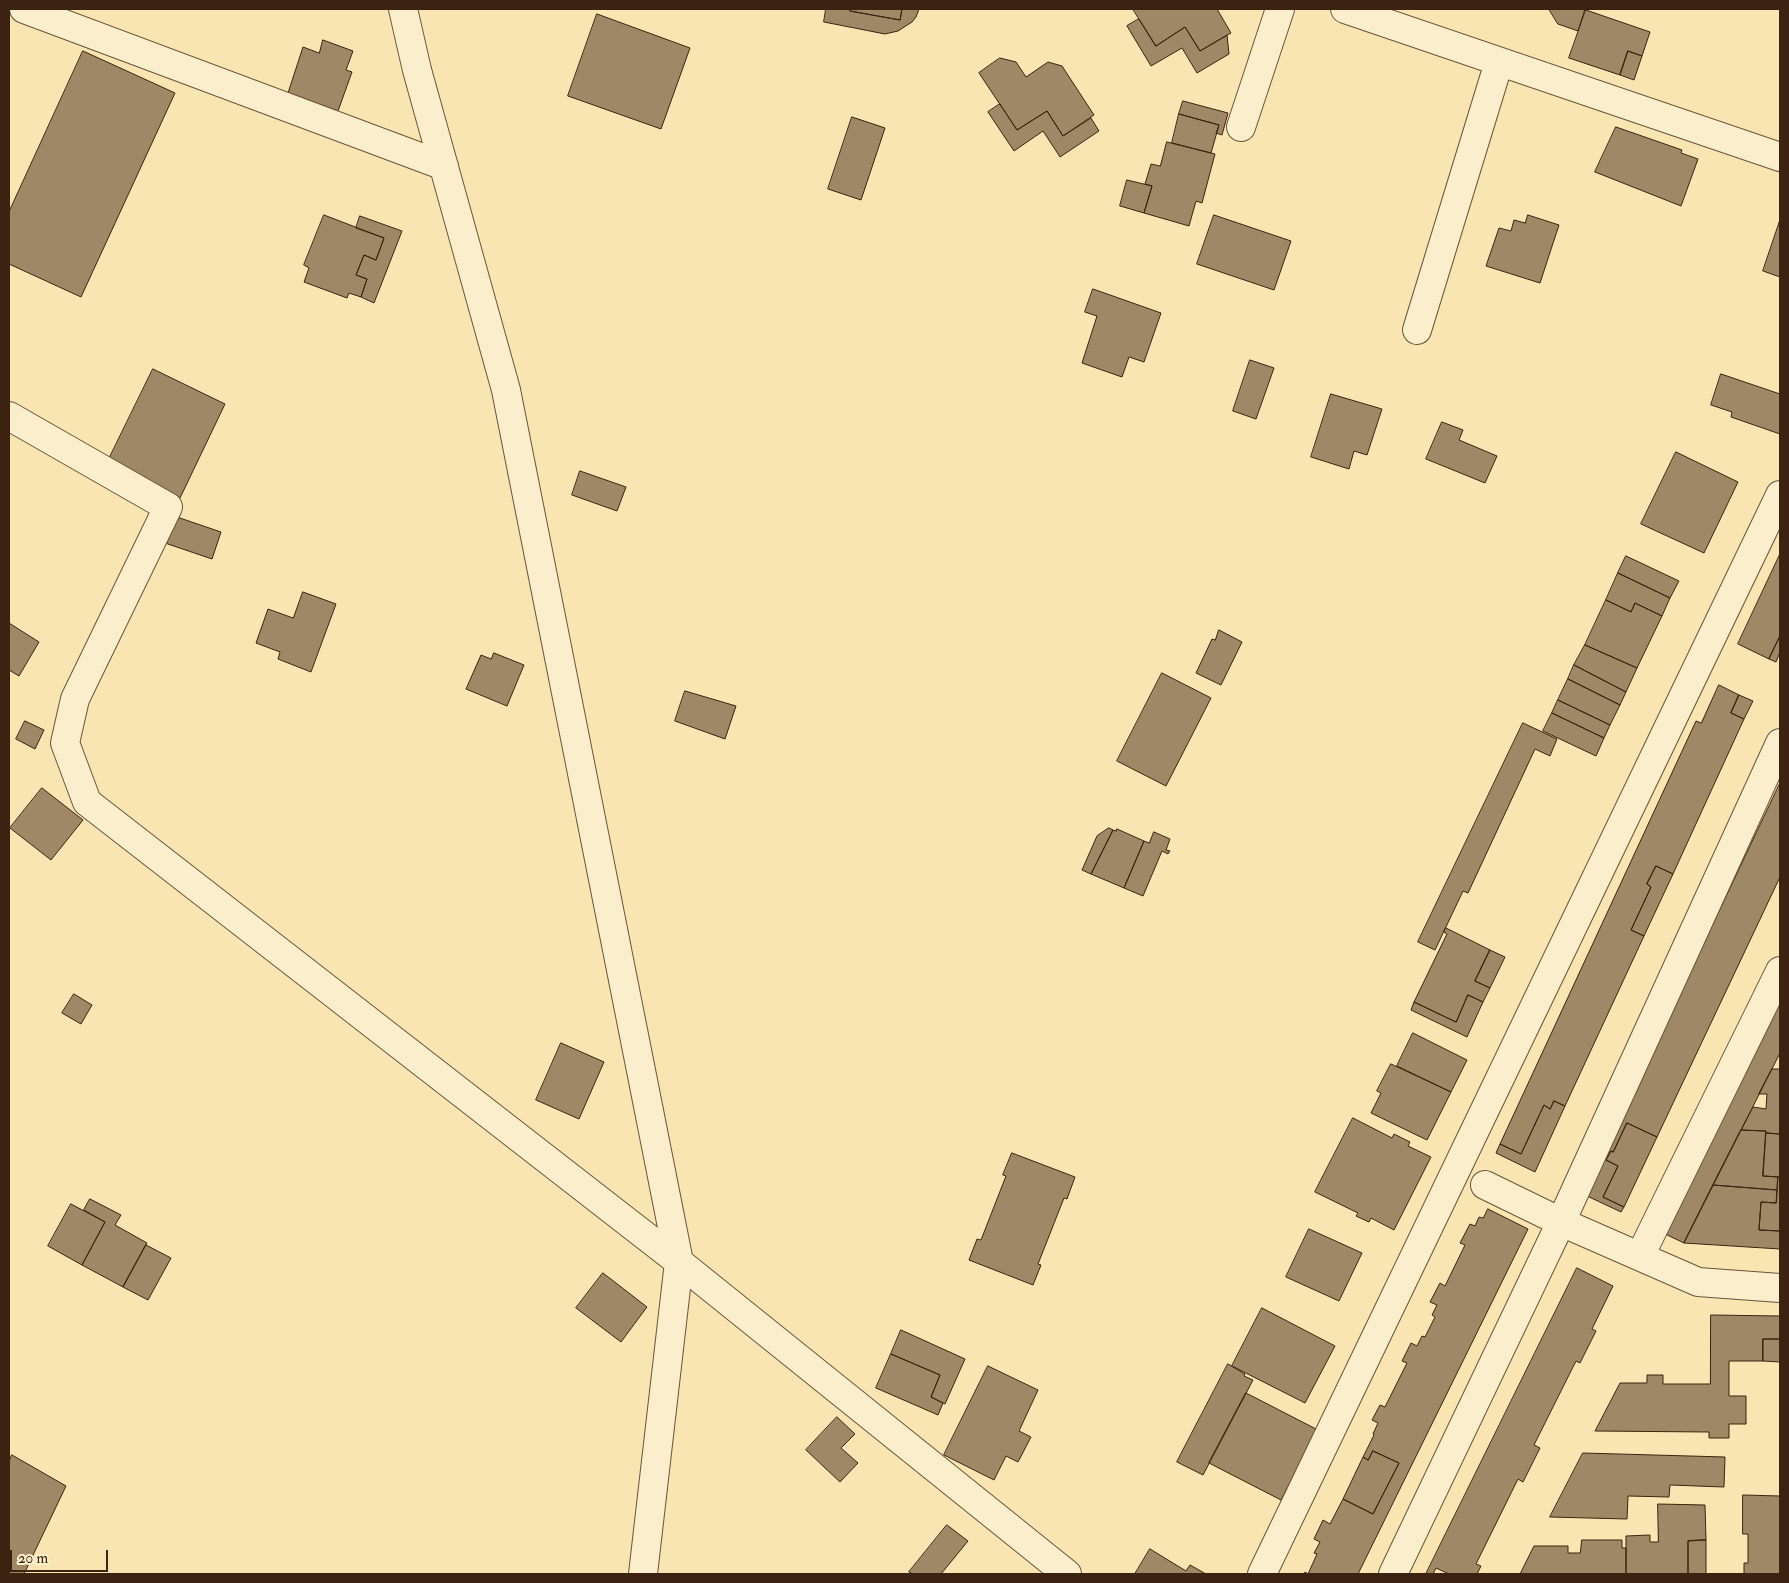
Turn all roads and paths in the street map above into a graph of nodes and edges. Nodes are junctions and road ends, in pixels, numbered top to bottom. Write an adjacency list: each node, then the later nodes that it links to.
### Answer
1 (24, 9): 8 (street)
2 (403, 9): 8 (street)
3 (1280, 9): 6 (street)
4 (1345, 9): 5 (street)
5 (1499, 62): 7 (street); 9 (street)
6 (1241, 127)
7 (1780, 157)
8 (444, 166): 17 (street)
9 (1418, 330)
10 (9, 416): 17 (street)
11 (1780, 495): 21 (street)
12 (1780, 743): 15 (street)
13 (1780, 971): 16 (street)
14 (1485, 1185): 15 (street)
15 (1562, 1222): 16 (street); 22 (street)
16 (1640, 1256): 18 (street)
17 (679, 1262): 19 (street); 20 (street)
18 (1780, 1288)
19 (643, 1574)
20 (1067, 1574)
21 (1262, 1574)
22 (1393, 1574)

